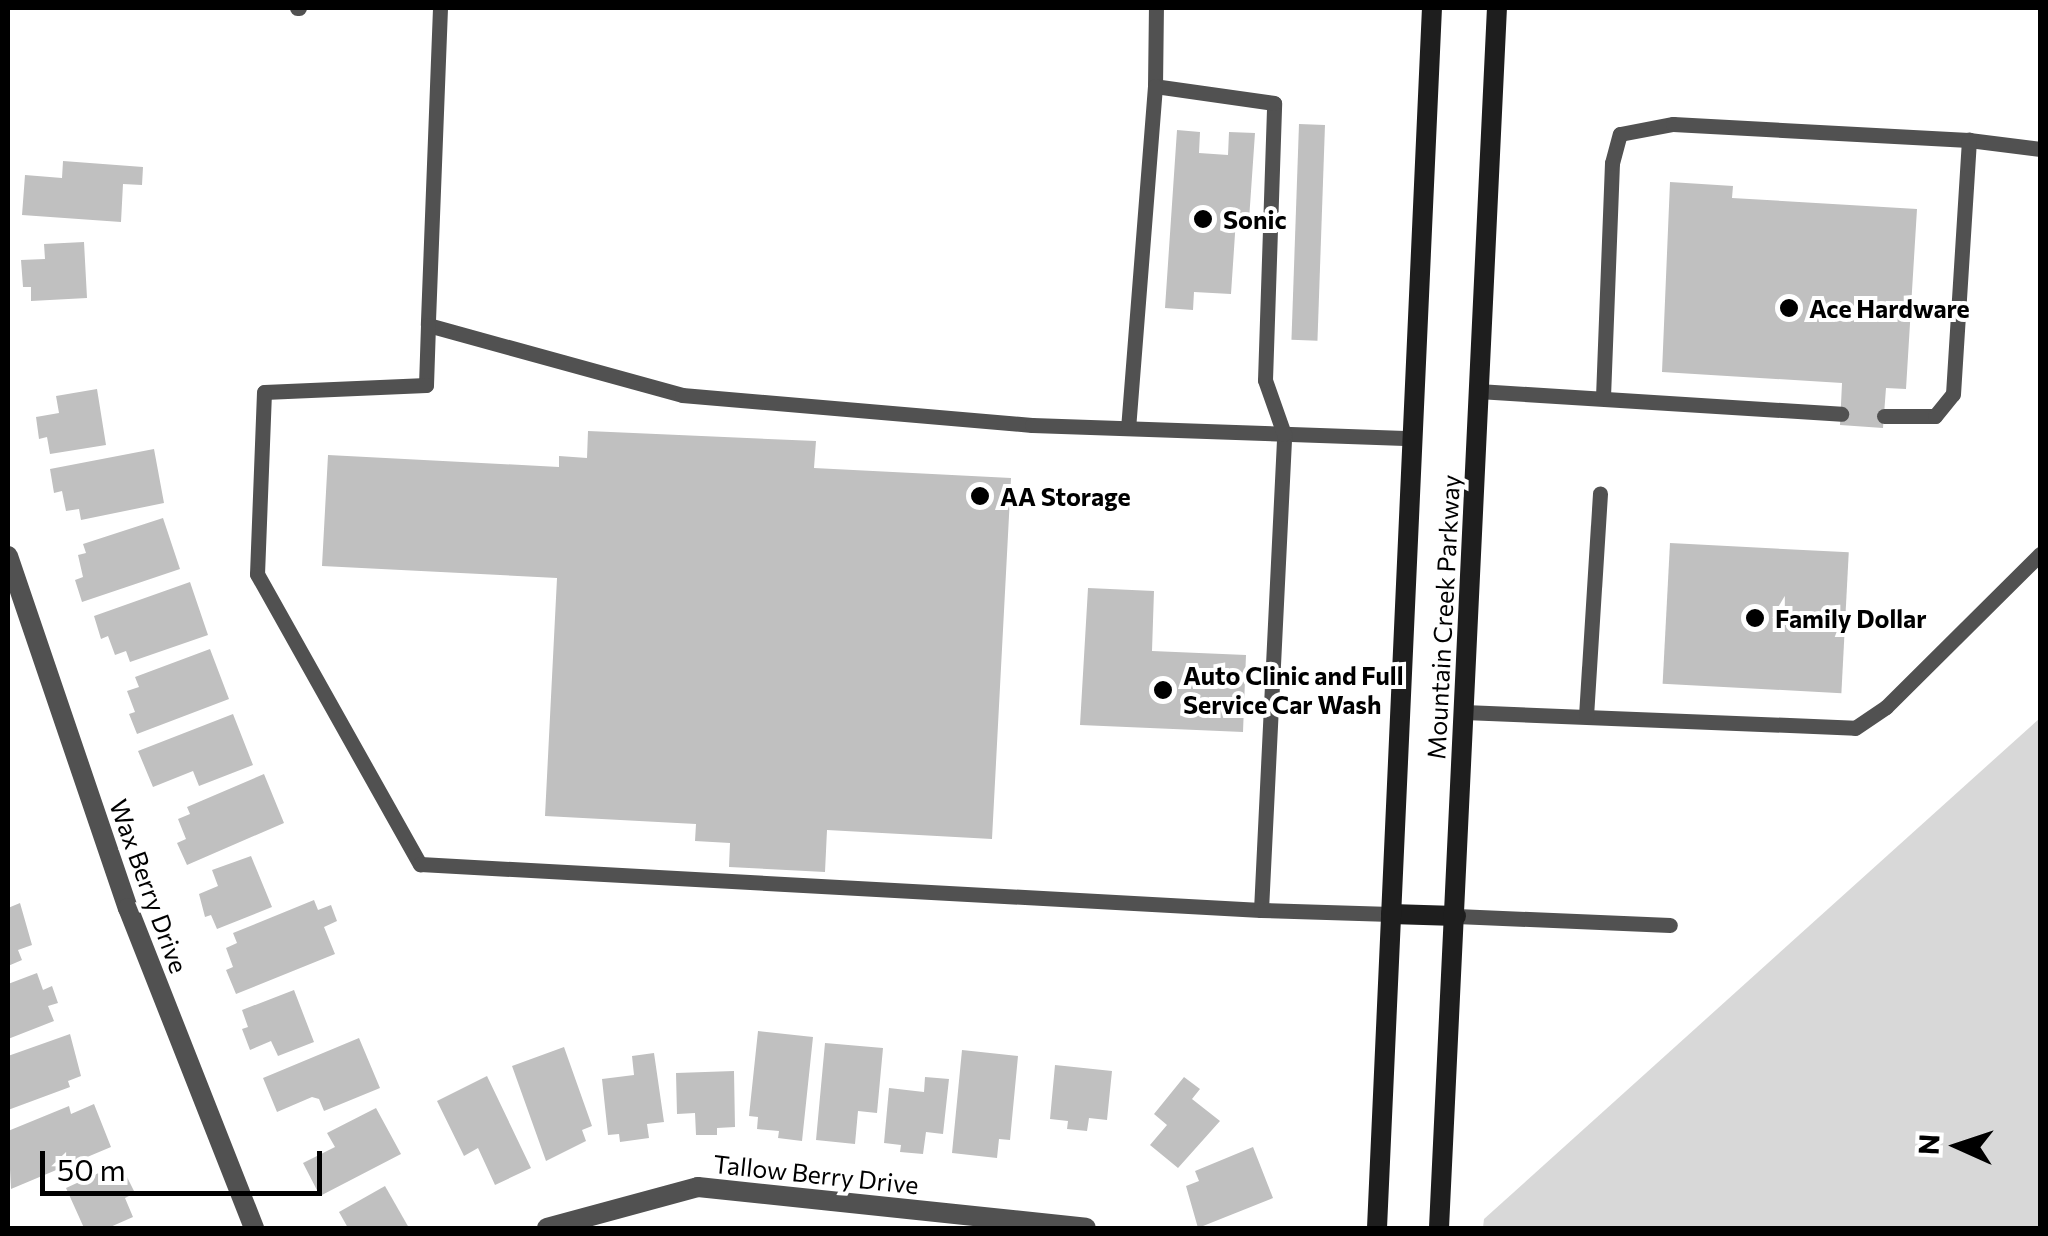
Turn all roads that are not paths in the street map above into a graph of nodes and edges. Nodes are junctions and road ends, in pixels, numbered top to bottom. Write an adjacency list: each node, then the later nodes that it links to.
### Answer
1 (440, 8): 8 (lane)
2 (1156, 8): 5 (lane)
3 (1432, 8): 15 (main road, Mountain Creek Parkway)
4 (1497, 8): 9 (main road, Mountain Creek Parkway)
5 (1154, 86): 13 (lane); 14 (lane)
6 (1969, 140): 7 (lane); 10 (lane); 12 (lane)
7 (2040, 149)
8 (428, 325): 13 (lane); 21 (lane)
9 (1478, 391): 10 (lane); 19 (main road, Mountain Creek Parkway)
10 (1604, 397): 11 (lane)
11 (1841, 414)
12 (1884, 416)
13 (1128, 428): 14 (lane)
14 (1284, 434): 15 (lane); 21 (lane)
15 (1412, 438): 22 (main road, Mountain Creek Parkway)
16 (1600, 494): 20 (lane)
17 (2040, 554): 20 (lane)
18 (8, 556): 25 (street, Wax Berry Drive)
19 (1464, 712): 20 (lane); 23 (main road, Mountain Creek Parkway)
20 (1586, 716)
21 (1261, 910): 22 (lane)
22 (1391, 914): 23 (main road); 28 (main road, Mountain Creek Parkway)
23 (1456, 916): 24 (lane); 29 (main road, Mountain Creek Parkway)
24 (1670, 925)
25 (254, 1228)
26 (546, 1228): 27 (street, Tallow Berry Drive)
27 (1086, 1228)
28 (1377, 1228)
29 (1439, 1228)

